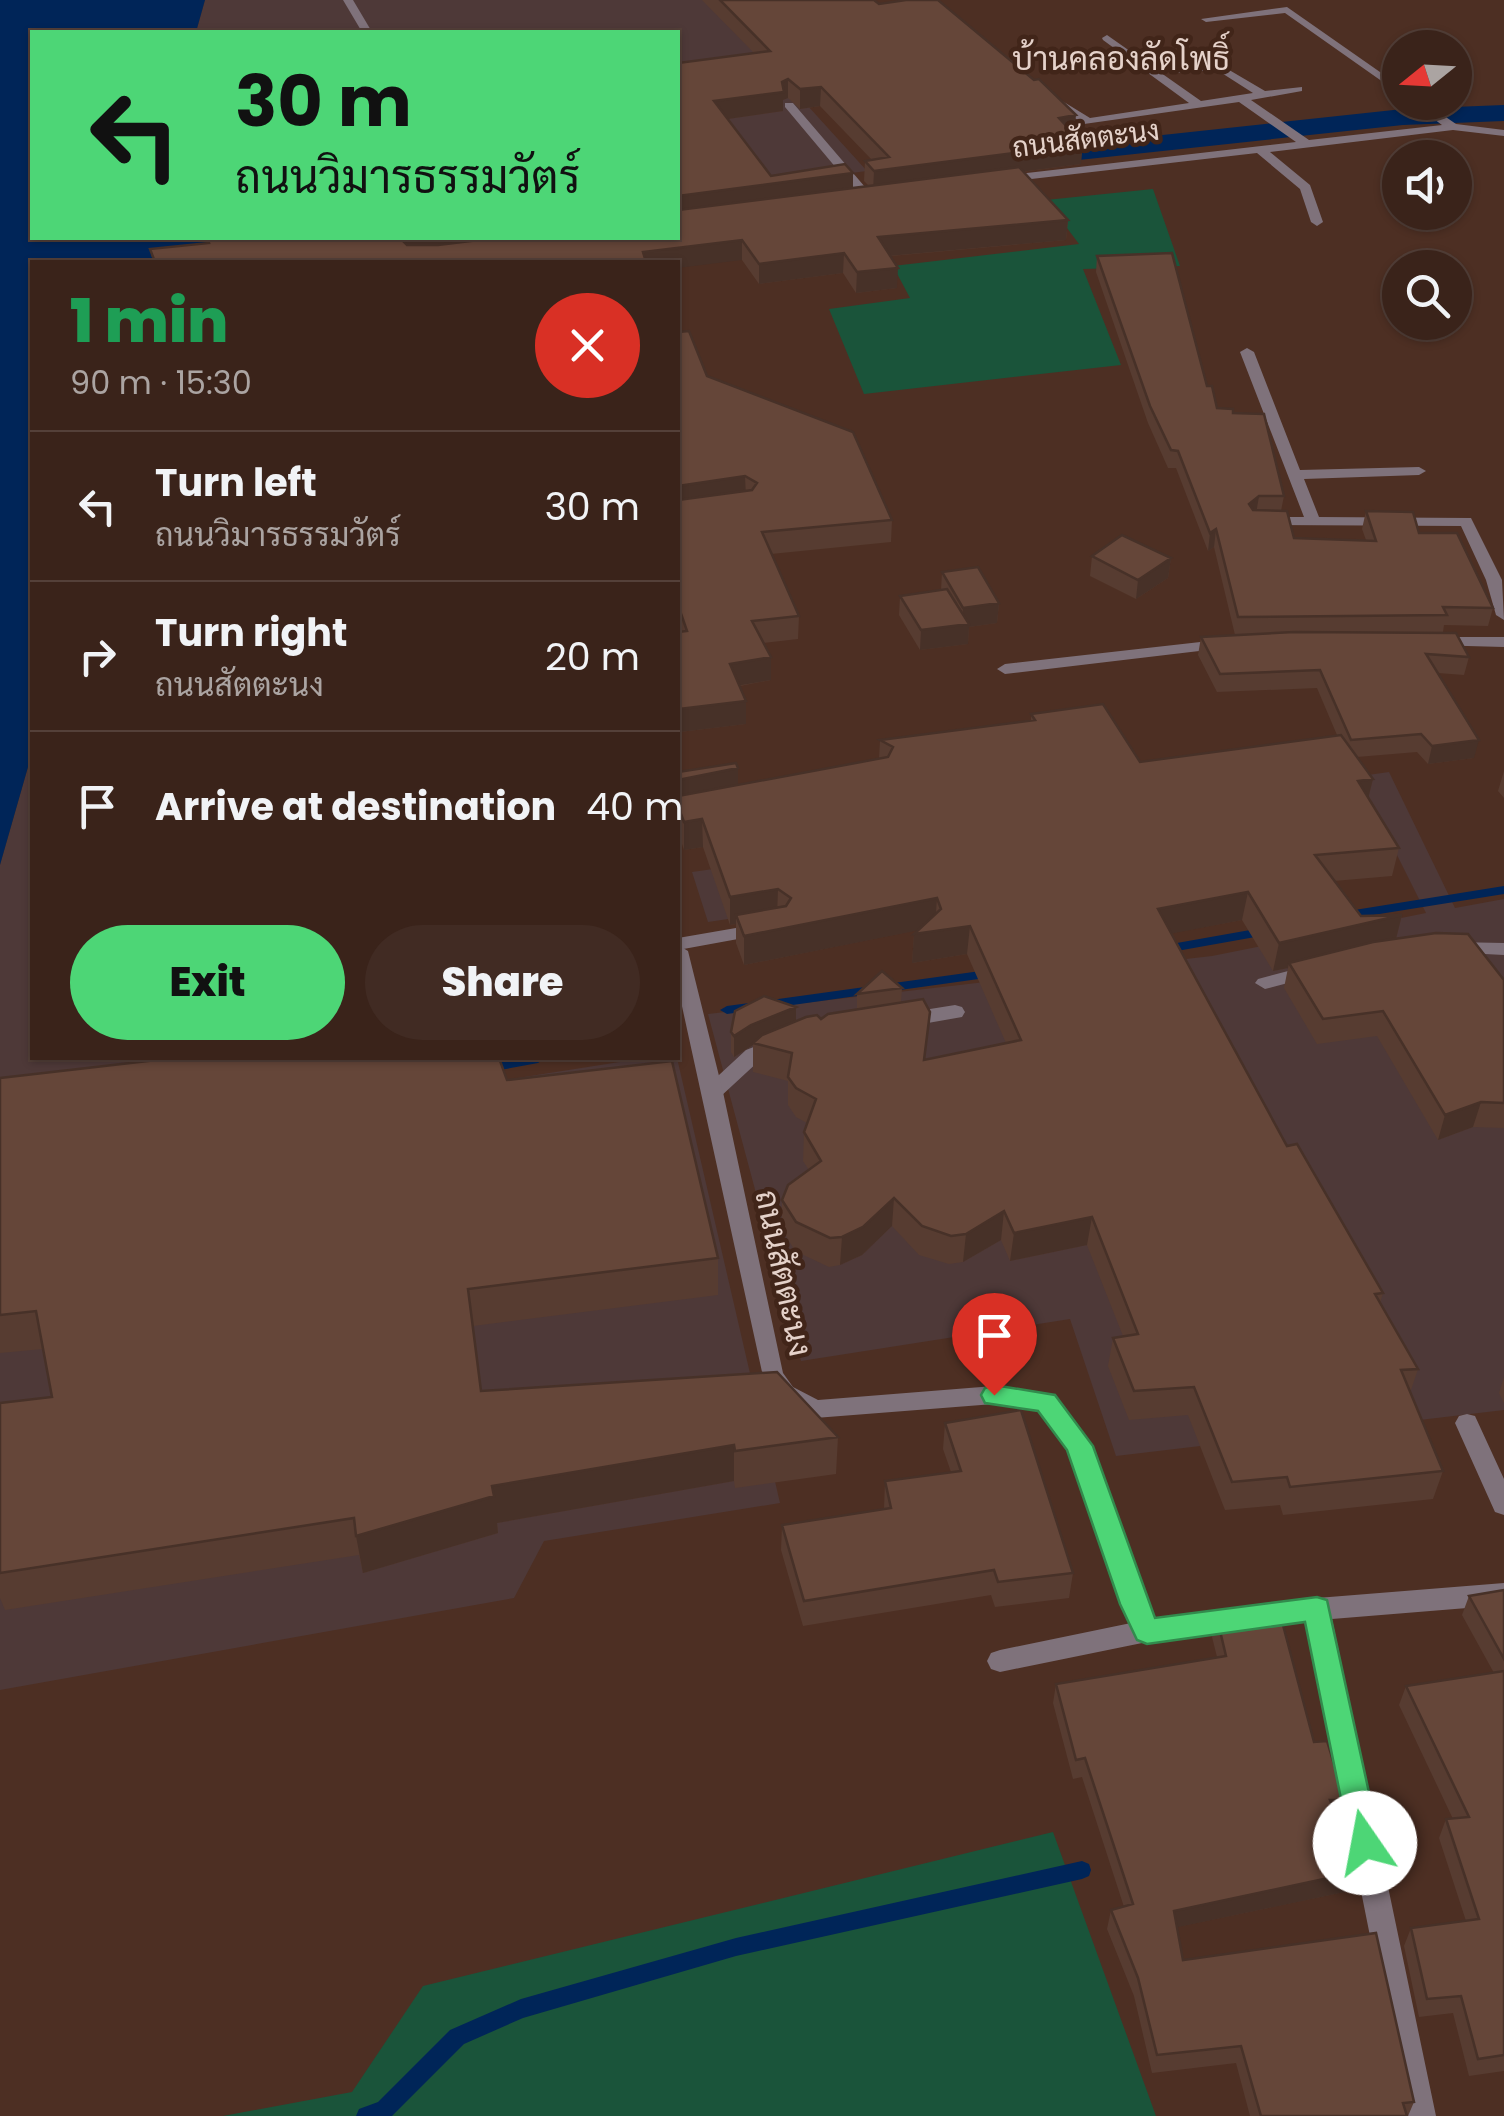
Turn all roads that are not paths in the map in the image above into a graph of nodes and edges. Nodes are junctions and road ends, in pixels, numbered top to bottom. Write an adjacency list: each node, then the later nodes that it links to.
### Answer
1 (348, 0): 3 (street)
2 (1206, 19): 6 (street)
3 (366, 30)
4 (1107, 38): 11 (street)
5 (1174, 70): 9 (street)
6 (1382, 78)
7 (1298, 89): 9 (street)
8 (1044, 92): 11 (street)
9 (1262, 94): 10 (street)
10 (1241, 98): 11 (street); 16 (street)
11 (1198, 104)
12 (789, 105): 20 (street)
13 (1441, 120): 14 (street)
14 (1448, 125): 15 (street, ถนนสัตตะนง); 16 (street, ถนนสัตตะนง)
15 (1504, 133)
16 (1299, 139): 17 (street, ถนนสัตตะนง)
17 (1258, 148): 18 (street, ถนนสัตตะนง); 22 (street)
18 (981, 182)
19 (886, 195): 20 (street)
20 (867, 197): 21 (street)
21 (848, 200)
22 (1317, 222)
23 (1247, 352): 25 (street)
24 (1419, 472): 25 (street)
25 (1297, 476): 27 (street)
26 (1258, 522): 27 (street)
27 (1313, 522): 28 (street)
28 (1504, 615)
29 (1426, 642): 30 (street)
30 (1504, 642)
31 (1240, 644): 32 (street)
32 (1005, 669)
33 (778, 927): 34 (street)
34 (680, 947)
35 (1428, 948): 36 (street)
36 (1504, 949)
37 (680, 955): 43 (street, ถนนสัตตะนง)
38 (1332, 966): 39 (street)
39 (1265, 983)
40 (955, 1012): 41 (street)
41 (878, 1024)
42 (800, 1036): 43 (street)
43 (713, 1092): 48 (street, ถนนสัตตะนง)
44 (1468, 1423): 45 (street)
45 (1504, 1505)
46 (1504, 1594): 47 (street)
47 (1317, 1609): 48 (street); 50 (street)
48 (1147, 1631): 49 (street)
49 (1000, 1660)
50 (1421, 2116)

